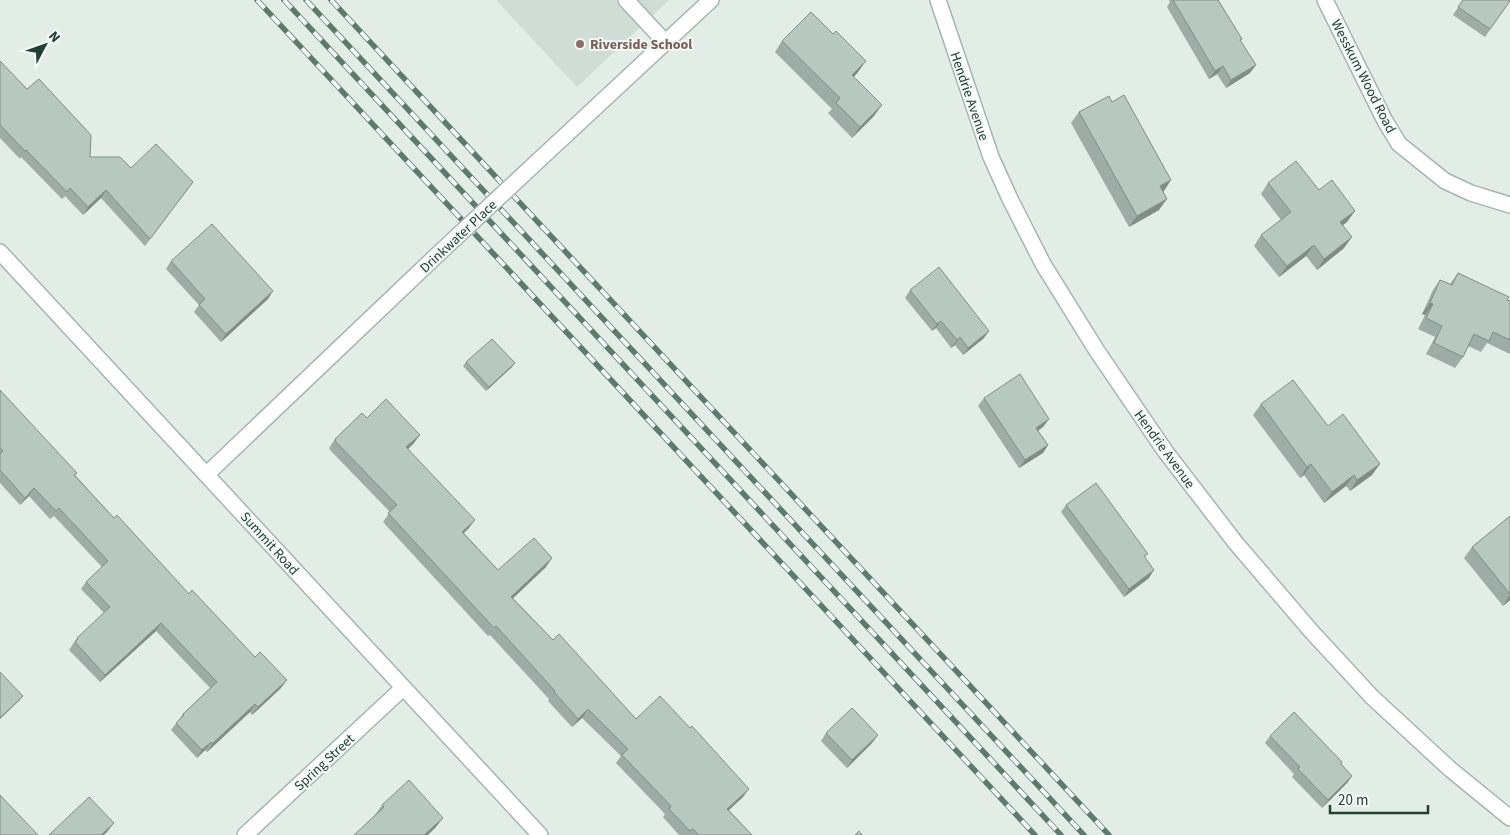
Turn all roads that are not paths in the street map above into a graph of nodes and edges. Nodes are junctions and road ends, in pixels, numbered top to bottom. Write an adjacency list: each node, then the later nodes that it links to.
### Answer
1 (626, 0): 5 (street)
2 (711, 0): 5 (street, Drinkwater Place)
3 (938, 0): 10 (street, Hendrie Avenue)
4 (1325, 0): 6 (street, Wesskum Wood Road)
5 (665, 42): 8 (street, Drinkwater Place, bridge)
6 (1510, 205)
7 (0, 252): 8 (street, Summit Road)
8 (207, 474): 9 (street, Summit Road)
9 (403, 688): 11 (street, Spring Street); 12 (street, Summit Road)
10 (1510, 818)
11 (245, 835)
12 (540, 835)

